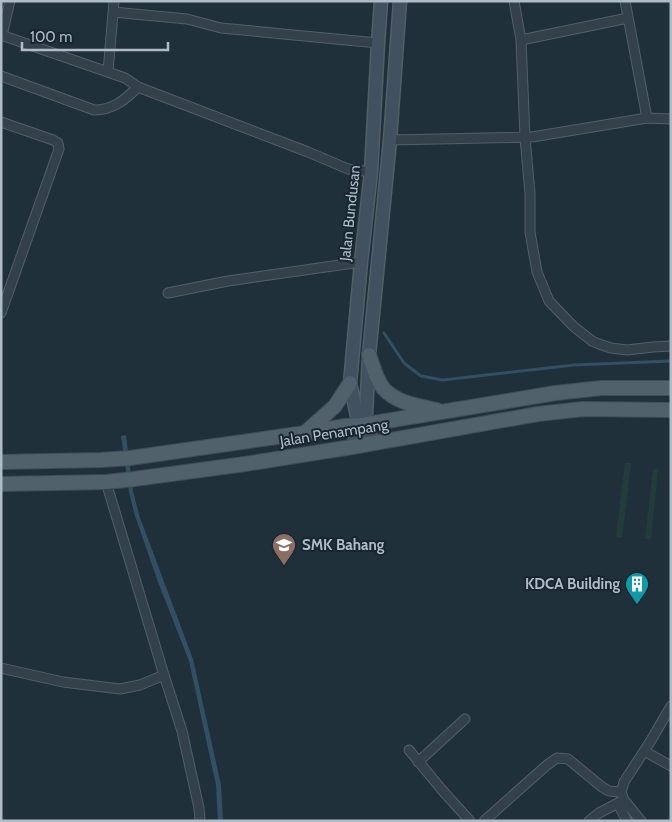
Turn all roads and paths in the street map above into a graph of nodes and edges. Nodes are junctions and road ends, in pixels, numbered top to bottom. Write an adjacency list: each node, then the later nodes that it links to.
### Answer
1 (10, 1): 9 (street)
2 (114, 1): 7 (street)
3 (381, 1): 11 (main road, Jalan Bundusan)
4 (400, 1): 19 (main road)
5 (514, 1): 10 (street)
6 (626, 1): 8 (street)
7 (113, 12): 11 (street); 12 (street)
8 (628, 18): 10 (street); 15 (street)
9 (1, 35): 12 (street)
10 (521, 40): 18 (street)
11 (378, 44): 20 (main road, Jalan Bundusan)
12 (108, 72): 14 (street)
13 (1, 76): 14 (street)
14 (138, 87): 20 (street)
15 (647, 118): 16 (street); 18 (street)
16 (671, 119)
17 (1, 122): 23 (street)
18 (525, 137): 19 (street); 24 (street)
19 (390, 140): 25 (main road)
20 (371, 172): 21 (main road, Jalan Bundusan)
21 (361, 262): 22 (street); 26 (main road, Jalan Bundusan)
22 (168, 293)
23 (1, 313)
24 (671, 346)
25 (370, 356): 29 (main road); 31 (main road)
26 (350, 383): 31 (main road, Jalan Bundusan); 32 (main road)
27 (671, 388): 29 (main road, Jalan Penampang)
28 (671, 410): 33 (main road, Jalan Penampang)
29 (443, 412): 30 (main road, Jalan Penampang)
30 (418, 416): 31 (main road, Jalan Penampang); 33 (main road)
31 (362, 425): 32 (main road, Jalan Penampang); 34 (main road, Jalan Bundusan); 35 (main road)
32 (301, 433): 36 (main road); 37 (main road, Jalan Penampang)
33 (420, 435): 34 (main road, Jalan Penampang)
34 (375, 443): 35 (main road, Jalan Penampang)
35 (352, 448): 36 (main road, Jalan Penampang)
36 (326, 451): 38 (main road, Jalan Penampang)
37 (1, 462)
38 (106, 482): 39 (main road, Jalan Penampang); 41 (street)
39 (1, 484)
40 (1, 668): 41 (street)
41 (164, 675): 49 (street)
42 (671, 706): 45 (street)
43 (465, 719): 46 (street)
44 (410, 750): 46 (street)
45 (644, 751): 47 (street); 48 (street)
46 (418, 762): 50 (street)
47 (671, 766)
48 (621, 799): 51 (street); 52 (street); 53 (street); 54 (street)
49 (200, 821)
50 (470, 821)
51 (484, 821)
52 (589, 821)
53 (627, 821)
54 (641, 821)

